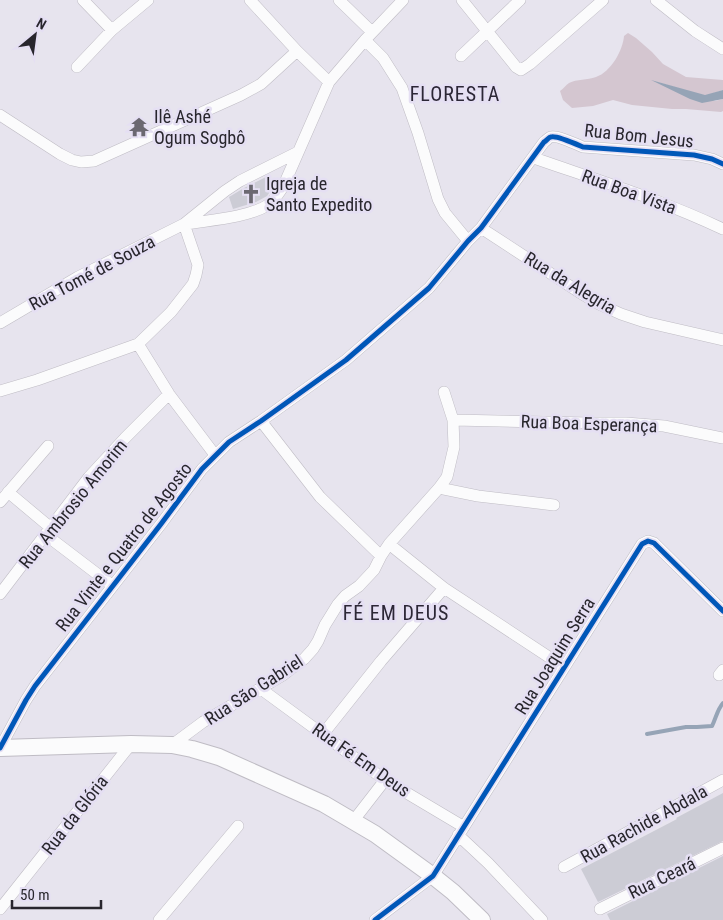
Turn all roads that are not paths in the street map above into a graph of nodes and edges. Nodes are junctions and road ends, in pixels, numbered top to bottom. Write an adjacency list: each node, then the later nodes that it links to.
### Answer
1 (83, 0): 10 (street)
2 (148, 0): 10 (street)
3 (250, 0): 14 (street)
4 (339, 0): 12 (street)
5 (403, 0): 12 (street, Rua Tomé de Souza)
6 (462, 0): 11 (street)
7 (520, 0): 11 (street)
8 (602, 0): 11 (street)
9 (658, 1): 13 (street)
10 (112, 30): 16 (street)
11 (487, 31): 15 (street)
12 (368, 36): 17 (street, Rua Tomé de Souza); 26 (street)
13 (723, 49)
14 (297, 50): 17 (street); 18 (street)
15 (461, 56)
16 (77, 67)
17 (329, 82): 20 (street, Rua Tomé de Souza)
18 (0, 115)
19 (552, 136): 21 (street, Rua Vinte e Quatro de Agosto); 22 (street, Rua Bom Jesus)
20 (298, 152): 23 (street, Rua Tomé de Souza); 23 (street, Rua Tomé de Souza)
21 (534, 158): 24 (street, Rua Vinte e Quatro de Agosto); 25 (street, Rua Boa Vista)
22 (723, 164)
23 (184, 224): 27 (street, Rua Tomé de Souza); 29 (street)
24 (481, 228): 26 (street, Rua Vinte e Quatro de Agosto); 28 (street, Rua da Alegria)
25 (723, 229)
26 (468, 241): 34 (street, Rua Vinte e Quatro de Agosto)
27 (0, 323)
28 (723, 340)
29 (138, 344): 30 (street); 32 (street)
30 (0, 391)
31 (444, 392): 33 (street, Rua São Gabriel)
32 (169, 394): 37 (street); 42 (street, Rua Ambrosio Amorim)
33 (453, 420): 35 (street, Rua Boa Esperança); 38 (street, Rua São Gabriel)
34 (261, 421): 37 (street, Rua Vinte e Quatro de Agosto); 44 (street)
35 (723, 438)
36 (48, 446): 39 (street)
37 (215, 455): 45 (street, Rua Vinte e Quatro de Agosto)
38 (439, 488): 41 (street); 43 (street, Rua São Gabriel)
39 (8, 492): 40 (street); 42 (street)
40 (0, 502)
41 (554, 505)
42 (48, 531): 45 (street); 47 (street, Rua Ambrosio Amorim)
43 (390, 544): 44 (street, Rua São Gabriel); 46 (street)
44 (381, 556): 50 (street, Rua São Gabriel)
45 (112, 586): 54 (street, Rua Vinte e Quatro de Agosto)
46 (444, 588): 49 (street); 51 (street)
47 (0, 594)
48 (723, 611): 49 (street, Rua Joaquim Serra)
49 (564, 667): 59 (street, Rua Joaquim Serra)
50 (261, 689): 51 (street, Rua Fé Em Deus); 53 (street, Rua São Gabriel)
51 (323, 734): 55 (street, Rua Fé Em Deus)
52 (131, 744): 53 (main road); 54 (main road); 63 (street, Rua da Glória)
53 (172, 745): 57 (main road)
54 (0, 748)
55 (385, 780): 57 (street); 59 (street, Rua Fé Em Deus)
56 (723, 780): 61 (street, Rua Rachide Abdala)
57 (354, 820): 62 (main road)
58 (238, 826): 65 (street)
59 (461, 831): 62 (street, Rua Joaquim Serra); 68 (street, Rua Fé Em Deus)
60 (723, 848): 64 (street, Rua Ceará)
61 (564, 867)
62 (433, 876): 66 (street); 67 (main road)
63 (0, 909)
64 (600, 909)
65 (159, 920)
66 (375, 920)
67 (482, 920)
68 (542, 920)

